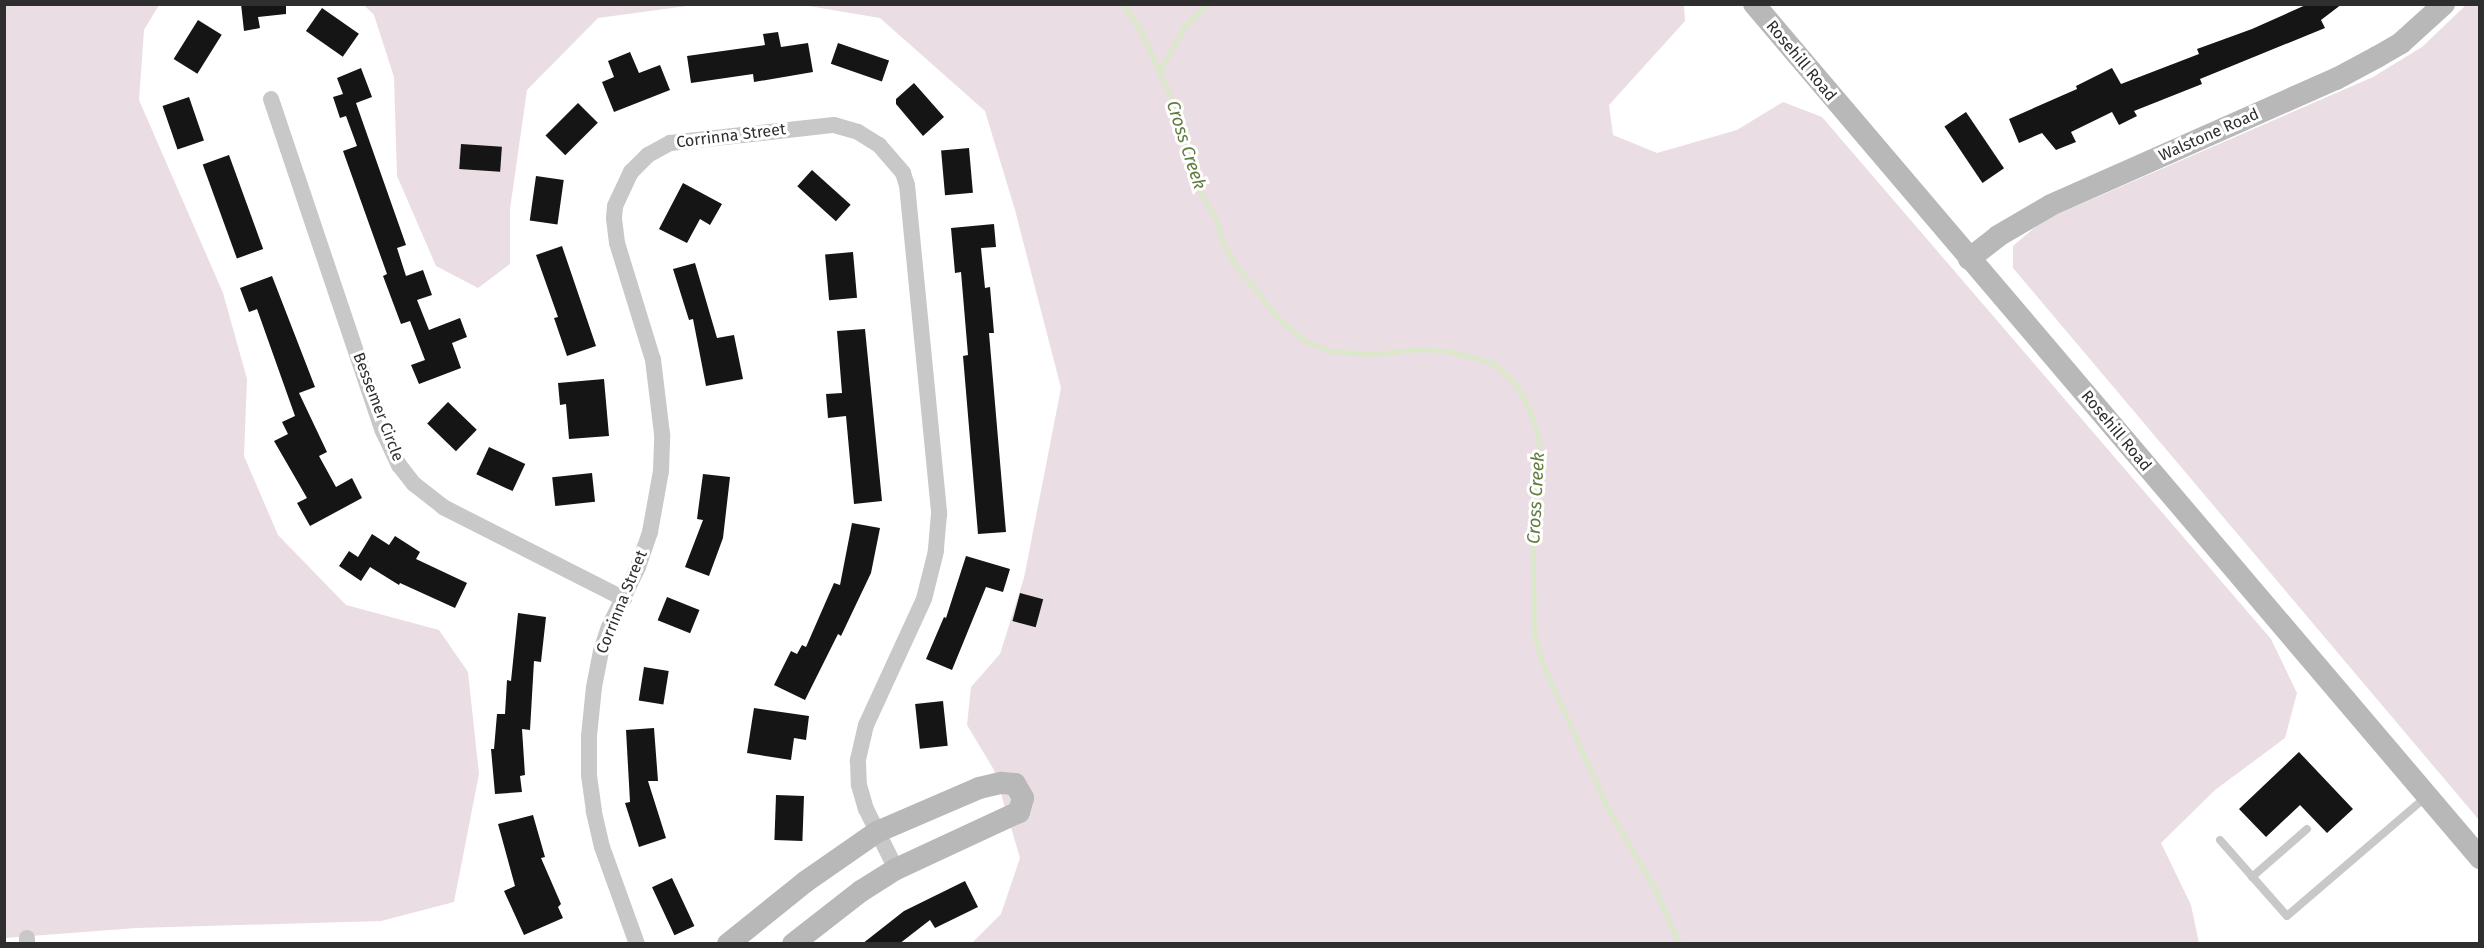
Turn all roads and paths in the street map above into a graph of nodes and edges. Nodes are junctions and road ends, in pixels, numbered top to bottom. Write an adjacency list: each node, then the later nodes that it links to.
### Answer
1 (1754, 4): 4 (street, Rosehill Road)
2 (2444, 4): 4 (street, Walstone Road)
3 (271, 99): 5 (street, Bessemer Circle)
4 (1969, 259): 6 (street, Rosehill Road)
5 (624, 599): 8 (street, Corrinna Street); 13 (street, Corrinna Street)
6 (2427, 796): 10 (street, Rosehill Road); 12 (lane)
7 (2307, 829): 12 (lane)
8 (878, 832): 11 (street, Corrinna Street); 11 (street); 14 (street)
9 (2220, 840): 12 (lane)
10 (2480, 858)
11 (896, 869): 15 (street)
12 (2252, 877)
13 (637, 944)
14 (728, 944)
15 (793, 944)

